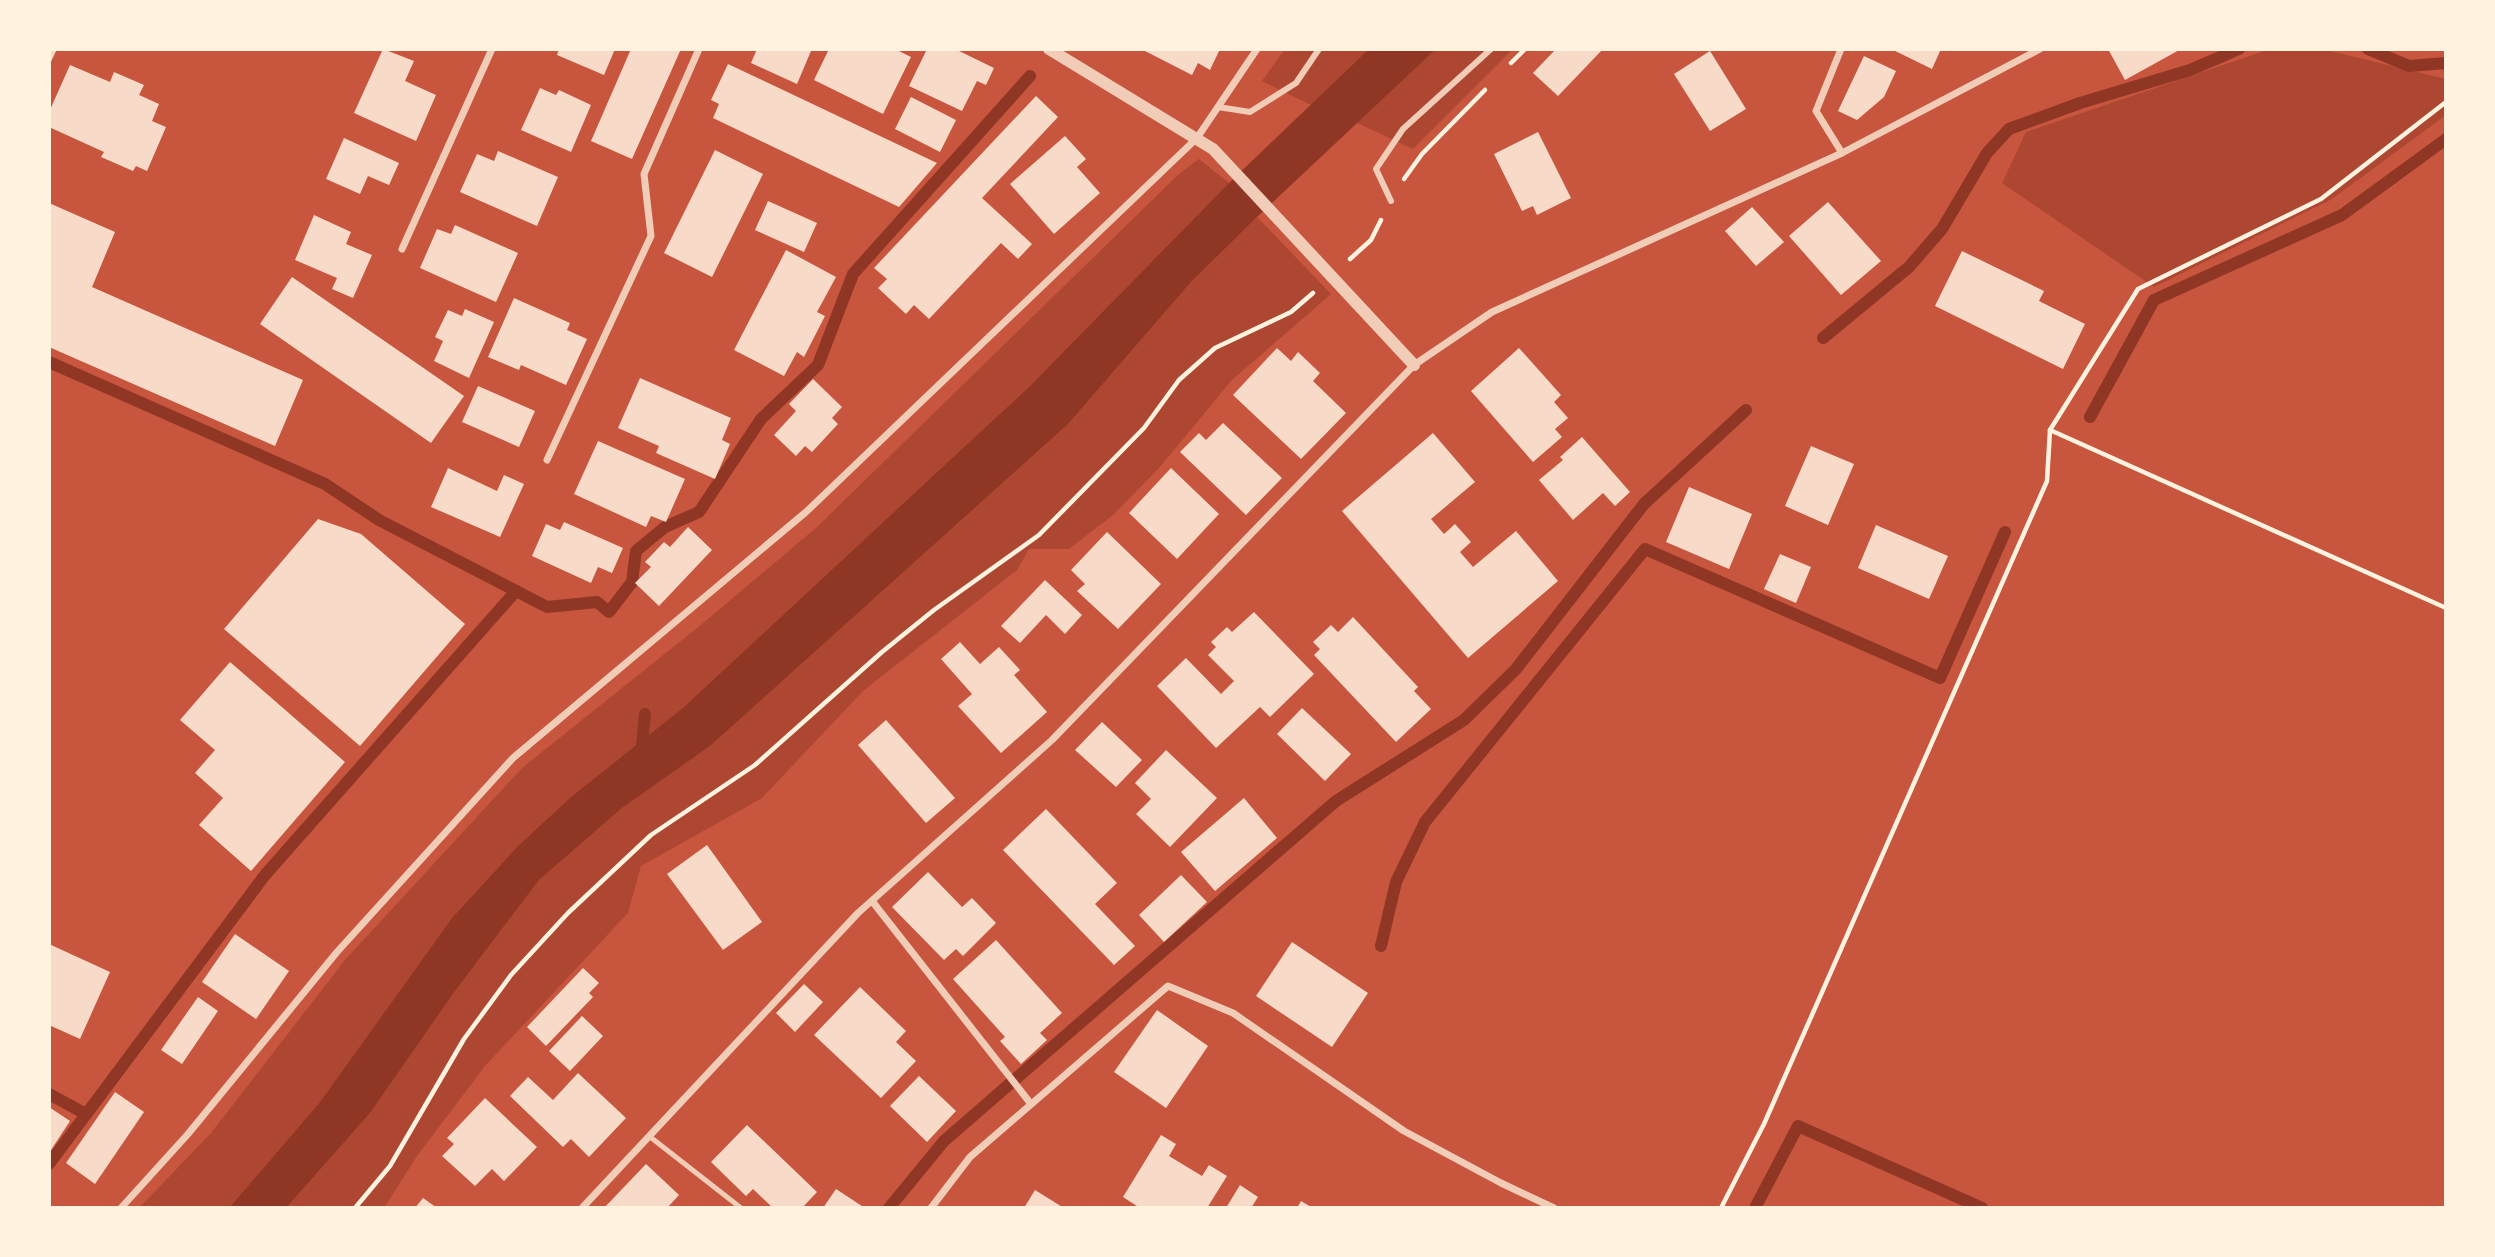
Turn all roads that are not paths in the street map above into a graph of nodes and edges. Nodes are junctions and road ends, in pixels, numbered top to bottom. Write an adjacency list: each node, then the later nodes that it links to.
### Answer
1 (492, 49): 13 (street)
2 (699, 49): 15 (street)
3 (1049, 49): 10 (street)
4 (1257, 49): 9 (street)
5 (1319, 49): 9 (street)
6 (1491, 49): 12 (street)
7 (1841, 49): 11 (street)
8 (2040, 49): 11 (street)
9 (1218, 107): 10 (street)
10 (1197, 138): 14 (street); 19 (street)
11 (1842, 153): 14 (street)
12 (1391, 201)
13 (402, 249)
14 (1414, 365): 16 (street)
15 (547, 460)
16 (872, 901): 17 (street); 18 (street)
17 (1031, 1104): 22 (street); 23 (street)
18 (649, 1136): 20 (street); 21 (lane)
19 (121, 1208)
20 (582, 1208)
21 (741, 1208)
22 (931, 1208)
23 (1554, 1208)

